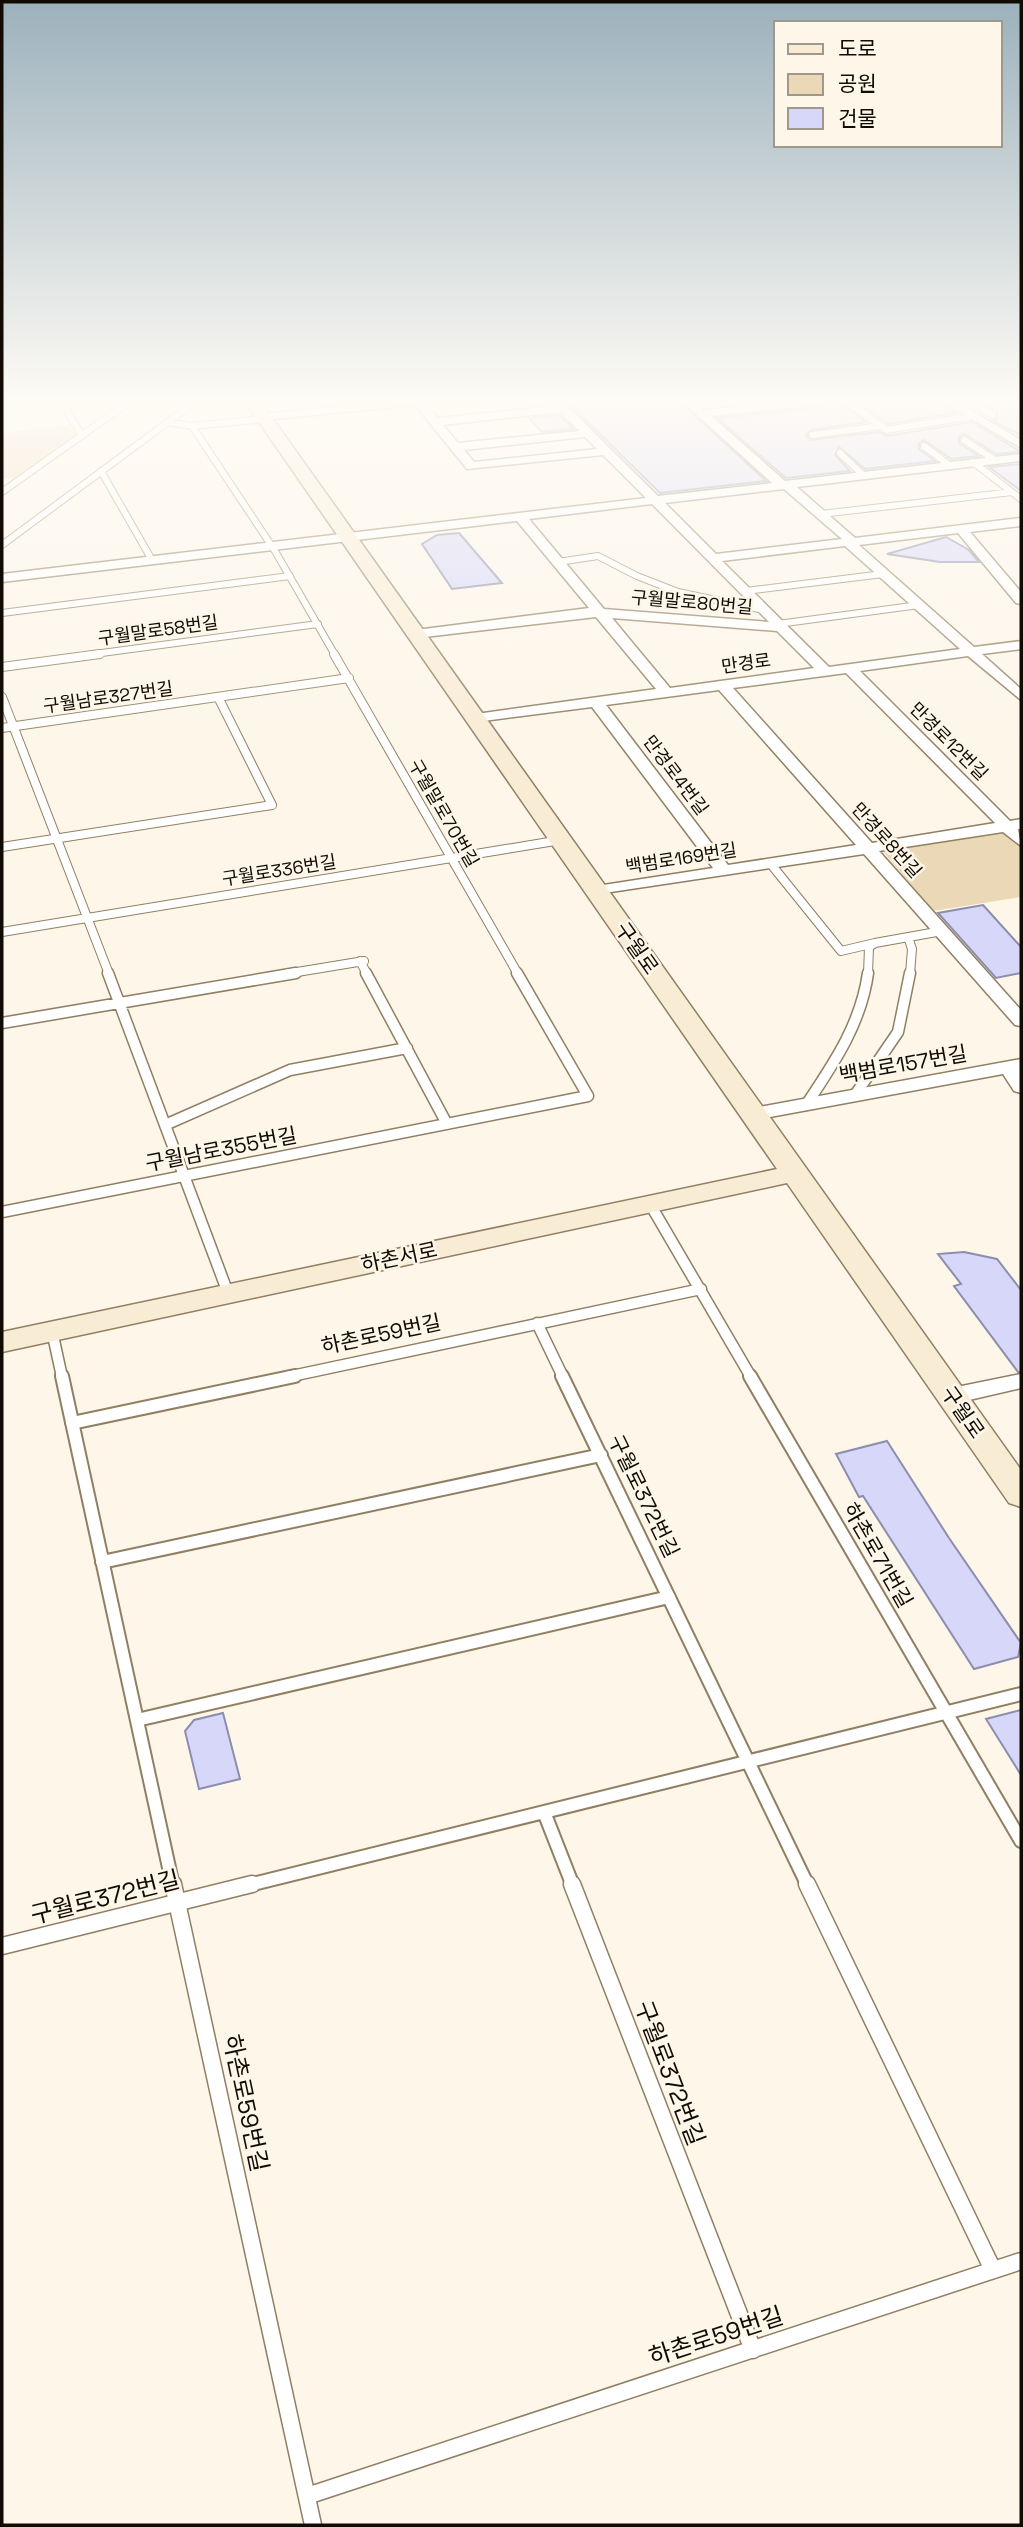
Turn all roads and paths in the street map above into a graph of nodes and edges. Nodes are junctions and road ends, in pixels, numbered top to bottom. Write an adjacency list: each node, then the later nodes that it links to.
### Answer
1 (36, 520): 13 (lane)
2 (129, 520): 16 (lane)
3 (255, 520): 14 (lane, 구월말로70번길)
4 (336, 520): 11 (main road, 구월로)
5 (488, 520): 11 (street)
6 (523, 520): 17 (street, 구월말로80번길)
7 (675, 520): 15 (street)
8 (827, 520): 12 (street)
9 (1021, 522): 10 (street)
10 (961, 529): 12 (street); 22 (street)
11 (348, 537): 14 (street); 29 (main road, 구월로)
12 (851, 542): 15 (street); 18 (street)
13 (2, 545)
14 (272, 546): 16 (street); 19 (lane, 구월말로70번길)
15 (713, 558): 21 (street)
16 (152, 560): 20 (street)
17 (558, 562): 24 (lane); 26 (street, 구월말로80번길)
18 (883, 573): 21 (lane); 23 (street)
19 (290, 576): 25 (lane, 구월말로58번길); 27 (lane, 구월말로70번길)
20 (2, 578)
21 (745, 591): 24 (street)
22 (1021, 600)
23 (919, 605): 28 (lane); 31 (street)
24 (764, 610): 28 (street)
25 (2, 613)
26 (601, 614): 28 (street, 구월말로80번길); 29 (street); 37 (street, 구월말로80번길)
27 (318, 624): 32 (lane, 구월말로58번길); 35 (lane, 구월말로70번길)
28 (779, 625): 34 (street)
29 (416, 634): 42 (main road, 구월로)
30 (1021, 645): 31 (street, 만경로)
31 (971, 652): 33 (street, 만경로); 38 (street)
32 (2, 667)
33 (849, 668): 34 (street, 만경로); 45 (street, 만경로12번길)
34 (825, 671): 36 (street, 만경로)
35 (349, 678): 40 (lane, 구월남로327번길); 51 (lane, 구월말로70번길)
36 (723, 685): 37 (street, 만경로); 50 (street, 만경로8번길)
37 (667, 692): 41 (street, 만경로)
38 (1021, 696)
39 (2, 697): 43 (lane)
40 (218, 697): 43 (lane, 구월남로327번길); 46 (lane)
41 (596, 702): 42 (street, 만경로); 53 (street, 만경로4번길)
42 (475, 719): 47 (main road, 구월로)
43 (13, 726): 44 (lane, 구월남로327번길); 46 (lane)
44 (2, 728)
45 (1014, 825): 48 (street, 만경로12번길); 50 (street, 백범로169번길)
46 (56, 840): 49 (lane); 55 (lane)
47 (561, 840): 51 (lane, 구월로336번길); 54 (main road, 구월로)
48 (1021, 841)
49 (2, 847)
50 (867, 848): 52 (street, 백범로169번길); 57 (street, 만경로8번길)
51 (452, 858): 55 (lane, 구월로336번길); 66 (lane, 구월말로70번길)
52 (770, 863): 53 (street, 백범로169번길); 59 (lane)
53 (724, 871): 54 (street, 백범로169번길)
54 (597, 891): 69 (main road, 구월로)
55 (88, 918): 56 (lane, 구월로336번길); 60 (lane)
56 (2, 932)
57 (942, 932): 58 (lane); 61 (street, 만경로8번길)
58 (908, 937): 59 (lane); 67 (lane)
59 (875, 943): 68 (lane, 백범로157번길)
60 (120, 1003): 62 (lane); 63 (lane); 71 (lane)
61 (1021, 1021)
62 (2, 1023)
63 (407, 1048): 70 (lane); 71 (lane)
64 (1015, 1066): 65 (street, 백범로157번길); 67 (street, 백범로157번길)
65 (1021, 1087)
66 (588, 1096): 70 (lane, 구월남로355번길)
67 (855, 1096): 68 (street, 백범로157번길)
68 (806, 1105): 69 (street, 백범로157번길)
69 (754, 1114): 72 (main road, 구월로)
70 (447, 1124): 73 (lane, 구월남로355번길)
71 (165, 1125): 73 (lane)
72 (796, 1173): 74 (main road, 하촌서로); 82 (main road, 구월로)
73 (184, 1176): 75 (lane, 구월남로355번길); 77 (lane)
74 (650, 1204): 76 (lane, 하촌로71번길); 77 (main road, 하촌서로)
75 (2, 1212)
76 (701, 1289): 78 (lane, 하촌로59번길); 89 (lane, 하촌로71번길)
77 (228, 1293): 79 (main road, 하촌서로)
78 (537, 1323): 83 (lane, 하촌로59번길); 84 (lane, 구월로372번길)
79 (52, 1331): 80 (main road, 하촌서로); 83 (lane, 하촌로59번길)
80 (2, 1342)
81 (1021, 1381): 82 (street)
82 (952, 1396): 85 (main road, 구월로)
83 (72, 1423): 86 (lane, 하촌로59번길)
84 (601, 1455): 86 (lane); 87 (lane, 구월로372번길)
85 (1021, 1494)
86 (102, 1562): 90 (lane, 하촌로59번길)
87 (669, 1597): 90 (lane); 91 (lane, 구월로372번길)
88 (1021, 1694): 89 (lane, 구월로372번길)
89 (947, 1713): 91 (lane, 구월로372번길); 93 (lane, 하촌로71번길)
90 (137, 1720): 94 (lane, 하촌로59번길)
91 (749, 1762): 92 (lane, 구월로372번길); 97 (lane, 구월로372번길)
92 (544, 1812): 94 (lane, 구월로372번길); 98 (lane, 구월로372번길)
93 (1021, 1841)
94 (177, 1903): 95 (lane, 구월로372번길); 99 (lane, 하촌로59번길)
95 (2, 1946)
96 (1021, 2261): 97 (lane, 하촌로59번길)
97 (993, 2270): 98 (lane, 하촌로59번길)
98 (753, 2350): 99 (lane, 하촌로59번길)
99 (307, 2496): 100 (lane, 하촌로59번길)
100 (313, 2525)

